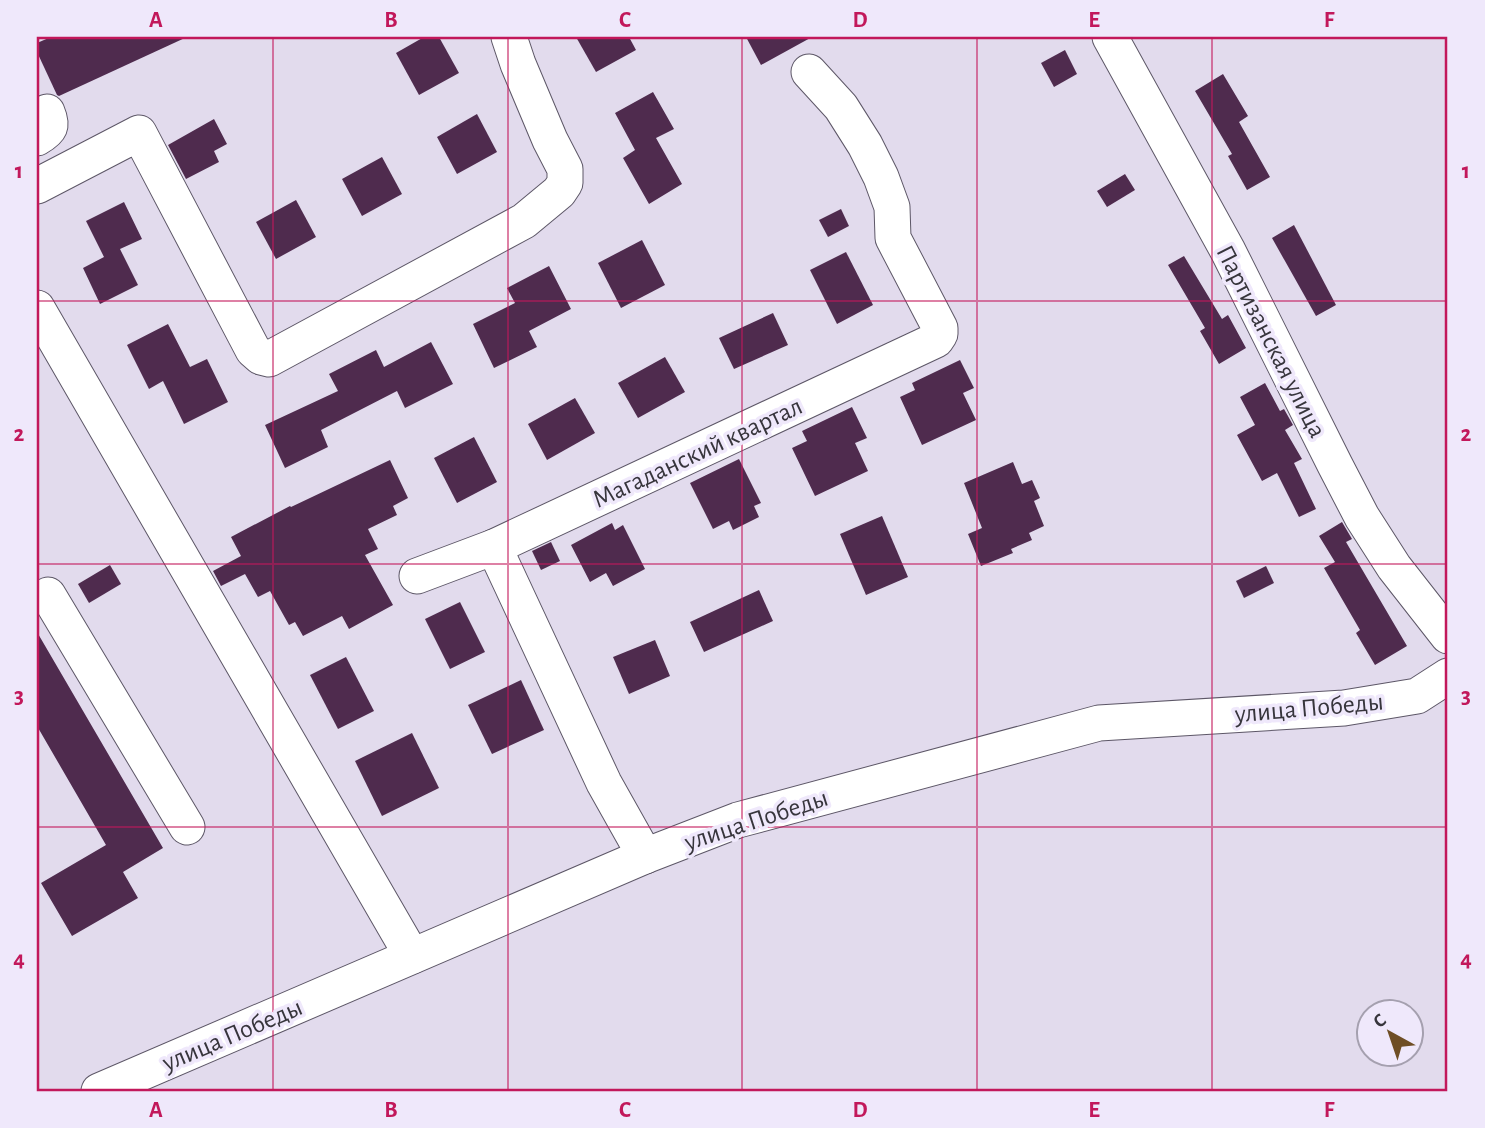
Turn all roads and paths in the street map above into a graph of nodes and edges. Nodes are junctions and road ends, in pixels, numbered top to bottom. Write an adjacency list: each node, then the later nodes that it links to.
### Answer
1 (509, 37): 4 (street)
2 (1110, 37): 9 (street, Партизанская улица)
3 (809, 72): 6 (street, Магаданский квартал)
4 (37, 186)
5 (37, 308): 13 (street)
6 (494, 547): 7 (street); 12 (street)
7 (417, 576)
8 (54, 599): 11 (street)
9 (1448, 636)
10 (1448, 676): 12 (street, улица Победы)
11 (187, 827)
12 (645, 856): 13 (street, улица Победы)
13 (412, 956): 14 (street, улица Победы)
14 (99, 1091)

